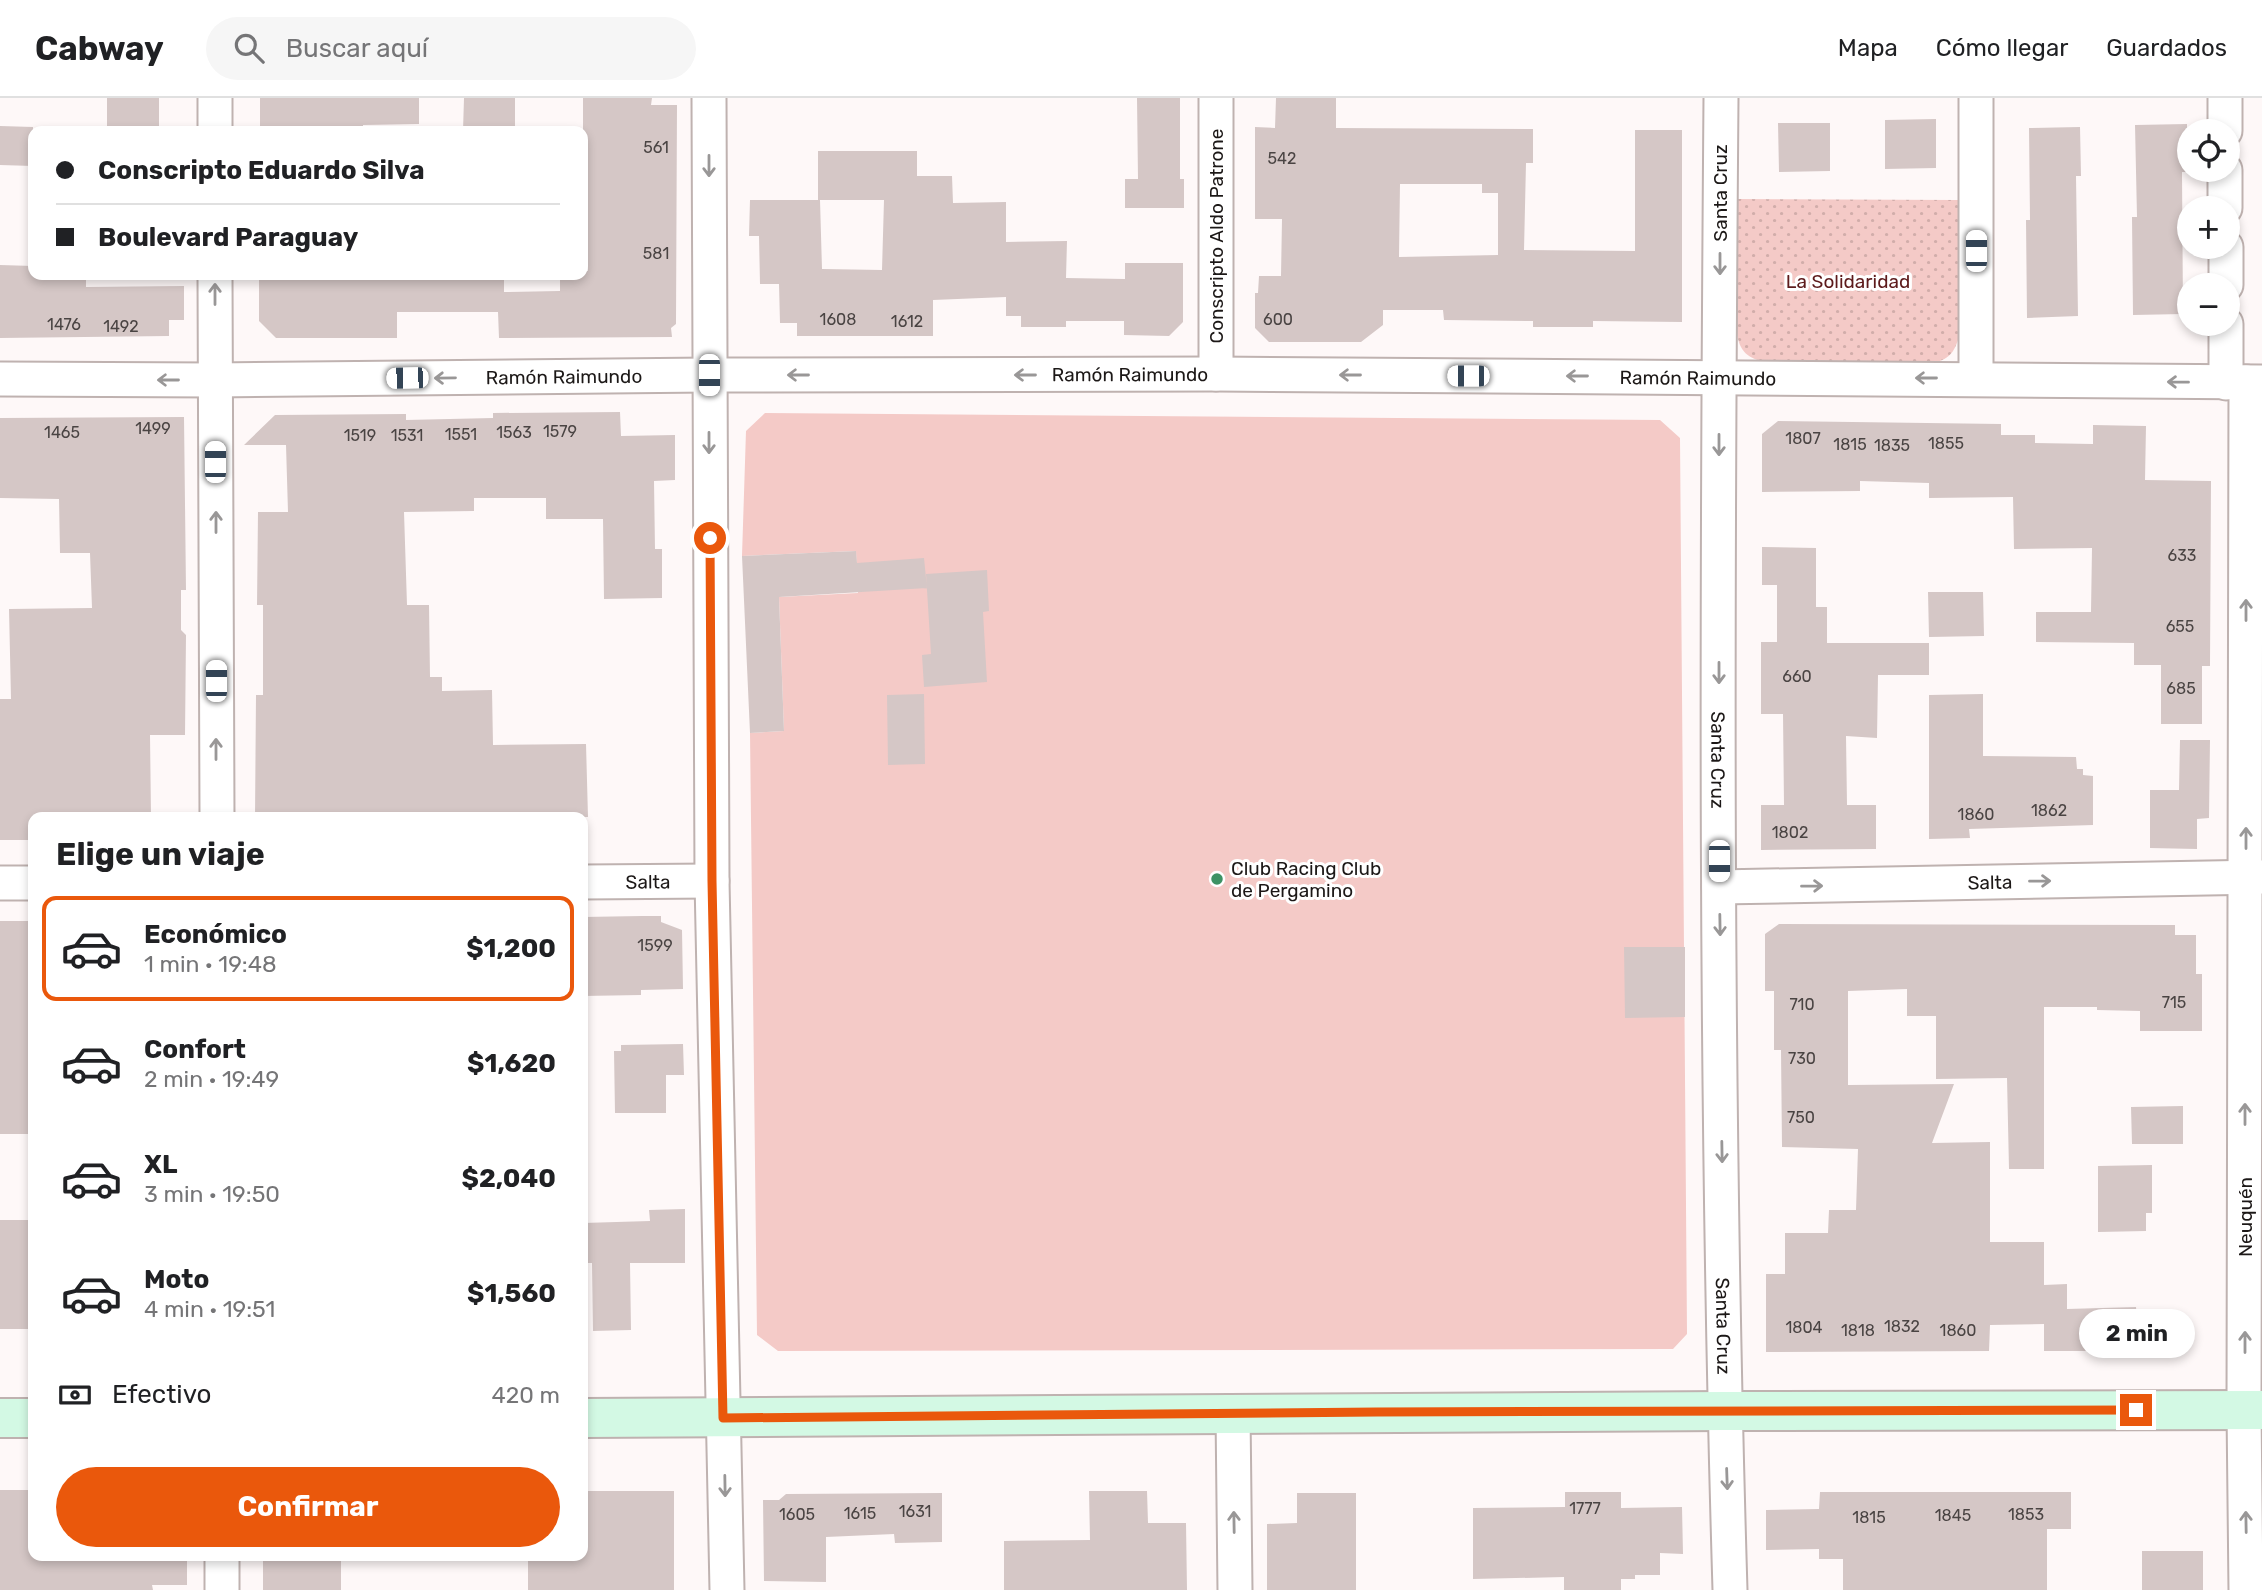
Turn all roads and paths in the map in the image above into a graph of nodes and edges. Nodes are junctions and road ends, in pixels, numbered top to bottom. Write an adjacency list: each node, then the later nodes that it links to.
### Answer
1 (215, 98): 8 (street)
2 (709, 98): 12 (street, one-way to 12)
3 (1216, 98): 11 (street, Conscripto Aldo Patrone)
4 (1721, 98): 13 (street, Santa Cruz, one-way to 13)
5 (1976, 98): 15 (street)
6 (2225, 98): 7 (street)
7 (2225, 119)
8 (215, 126)
9 (215, 280): 16 (street, one-way to 9)
10 (2230, 336): 17 (street, Neuquén)
11 (1216, 374): 12 (street, Ramón Raimundo, one-way to 12); 13 (street, Ramón Raimundo, one-way to 11)
12 (709, 375): 16 (street, Ramón Raimundo, one-way to 16); 20 (street, one-way to 20)
13 (1719, 377): 15 (street, Ramón Raimundo, one-way to 13); 24 (street, Santa Cruz, one-way to 24)
14 (0, 379): 16 (street, Ramón Raimundo, one-way to 14)
15 (1976, 379): 17 (street, Ramón Raimundo, one-way to 15)
16 (215, 380): 18 (street, one-way to 16)
17 (2245, 382): 19 (street, Neuquén, one-way to 17)
18 (217, 812)
19 (2254, 877): 24 (street, Salta, one-way to 19); 25 (street, Neuquén, one-way to 19)
20 (712, 881): 21 (street, Salta); 31 (street)
21 (588, 882)
22 (0, 883): 23 (street)
23 (28, 883)
24 (1719, 887): 26 (street, Santa Cruz, one-way to 26)
25 (2253, 1410): 26 (main road); 37 (street, Neuquén, one-way to 25)
26 (1724, 1411): 27 (main road); 36 (street, Santa Cruz, one-way to 36)
27 (1233, 1413): 31 (main road); 35 (street, one-way to 27)
28 (0, 1418): 29 (main road)
29 (28, 1418)
30 (588, 1418): 31 (main road)
31 (723, 1418): 34 (street, one-way to 34)
32 (222, 1561): 33 (street)
33 (222, 1590)
34 (727, 1590)
35 (1235, 1590)
36 (1730, 1590)
37 (2246, 1590)

